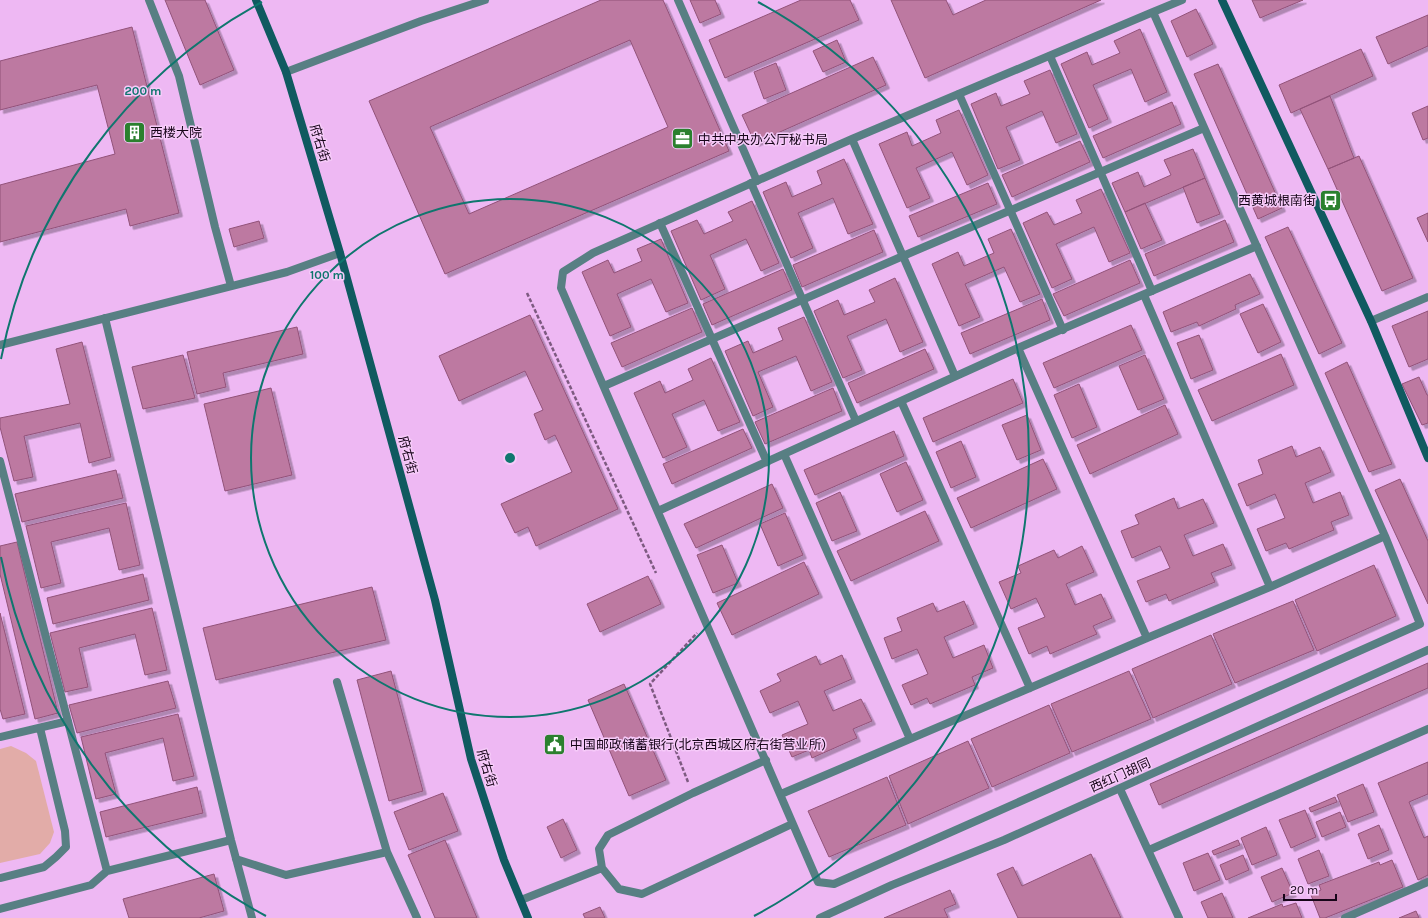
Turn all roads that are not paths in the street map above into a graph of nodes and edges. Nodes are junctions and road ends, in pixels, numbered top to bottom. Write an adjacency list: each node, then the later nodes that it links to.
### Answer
1 (149, 0): 20 (street)
2 (256, 0): 9 (main road, 府右街)
3 (485, 0): 9 (street)
4 (678, 0): 14 (street)
5 (1182, 0): 7 (street)
6 (1222, 0): 25 (main road)
7 (1153, 12): 8 (street); 11 (street)
8 (1050, 56): 10 (street); 13 (street)
9 (286, 72): 18 (main road, 府右街)
10 (959, 94): 12 (street); 15 (street)
11 (1204, 128): 13 (street); 17 (street)
12 (852, 139): 14 (street); 19 (street)
13 (1101, 172): 15 (street); 21 (street)
14 (754, 182): 16 (street); 23 (street)
15 (1010, 210): 19 (street); 26 (street)
16 (660, 223): 27 (street); 31 (street)
17 (1257, 246): 21 (street); 39 (street)
18 (340, 253): 20 (street); 62 (main road, 府右街)
19 (903, 256): 23 (street); 30 (street)
20 (231, 286): 24 (street)
21 (1148, 293): 26 (street); 40 (street)
22 (1428, 297): 25 (street)
23 (802, 300): 27 (street); 33 (street)
24 (105, 318): 28 (street); 54 (street)
25 (1371, 321): 35 (main road)
26 (1063, 330): 29 (street)
27 (712, 339): 31 (street); 37 (street)
28 (0, 345)
29 (1018, 348): 30 (street); 41 (street)
30 (956, 376): 32 (street)
31 (604, 386): 38 (street)
32 (901, 401): 33 (street); 44 (street)
33 (856, 421): 34 (street)
34 (784, 454): 37 (street); 49 (street)
35 (1428, 458)
36 (0, 461): 45 (street)
37 (767, 462): 38 (street)
38 (658, 511): 50 (street)
39 (1385, 536): 40 (street); 53 (street)
40 (1270, 587): 41 (street)
41 (1146, 638): 44 (street)
42 (1428, 650): 51 (street, 西红门胡同)
43 (337, 682): 56 (street)
44 (1030, 688): 49 (street)
45 (68, 721): 46 (street); 59 (street)
46 (40, 728): 48 (street); 60 (street)
47 (1428, 729): 55 (street)
48 (0, 736)
49 (910, 739): 52 (street)
50 (766, 760): 52 (street); 58 (street)
51 (1120, 789): 55 (street); 67 (street, 西红门胡同)
52 (781, 794): 53 (street)
53 (792, 824): 58 (street)
54 (231, 840): 57 (street); 59 (street)
55 (1149, 850): 68 (street)
56 (387, 852): 57 (street); 65 (street)
57 (236, 859): 64 (street)
58 (602, 868): 62 (street)
59 (106, 871): 63 (street)
60 (0, 878)
61 (1428, 882): 69 (street)
62 (521, 900): 66 (main road, 府右街)
63 (0, 909)
64 (252, 918)
65 (417, 918)
66 (528, 918)
67 (820, 918)
68 (1179, 918)
69 (1345, 918)

